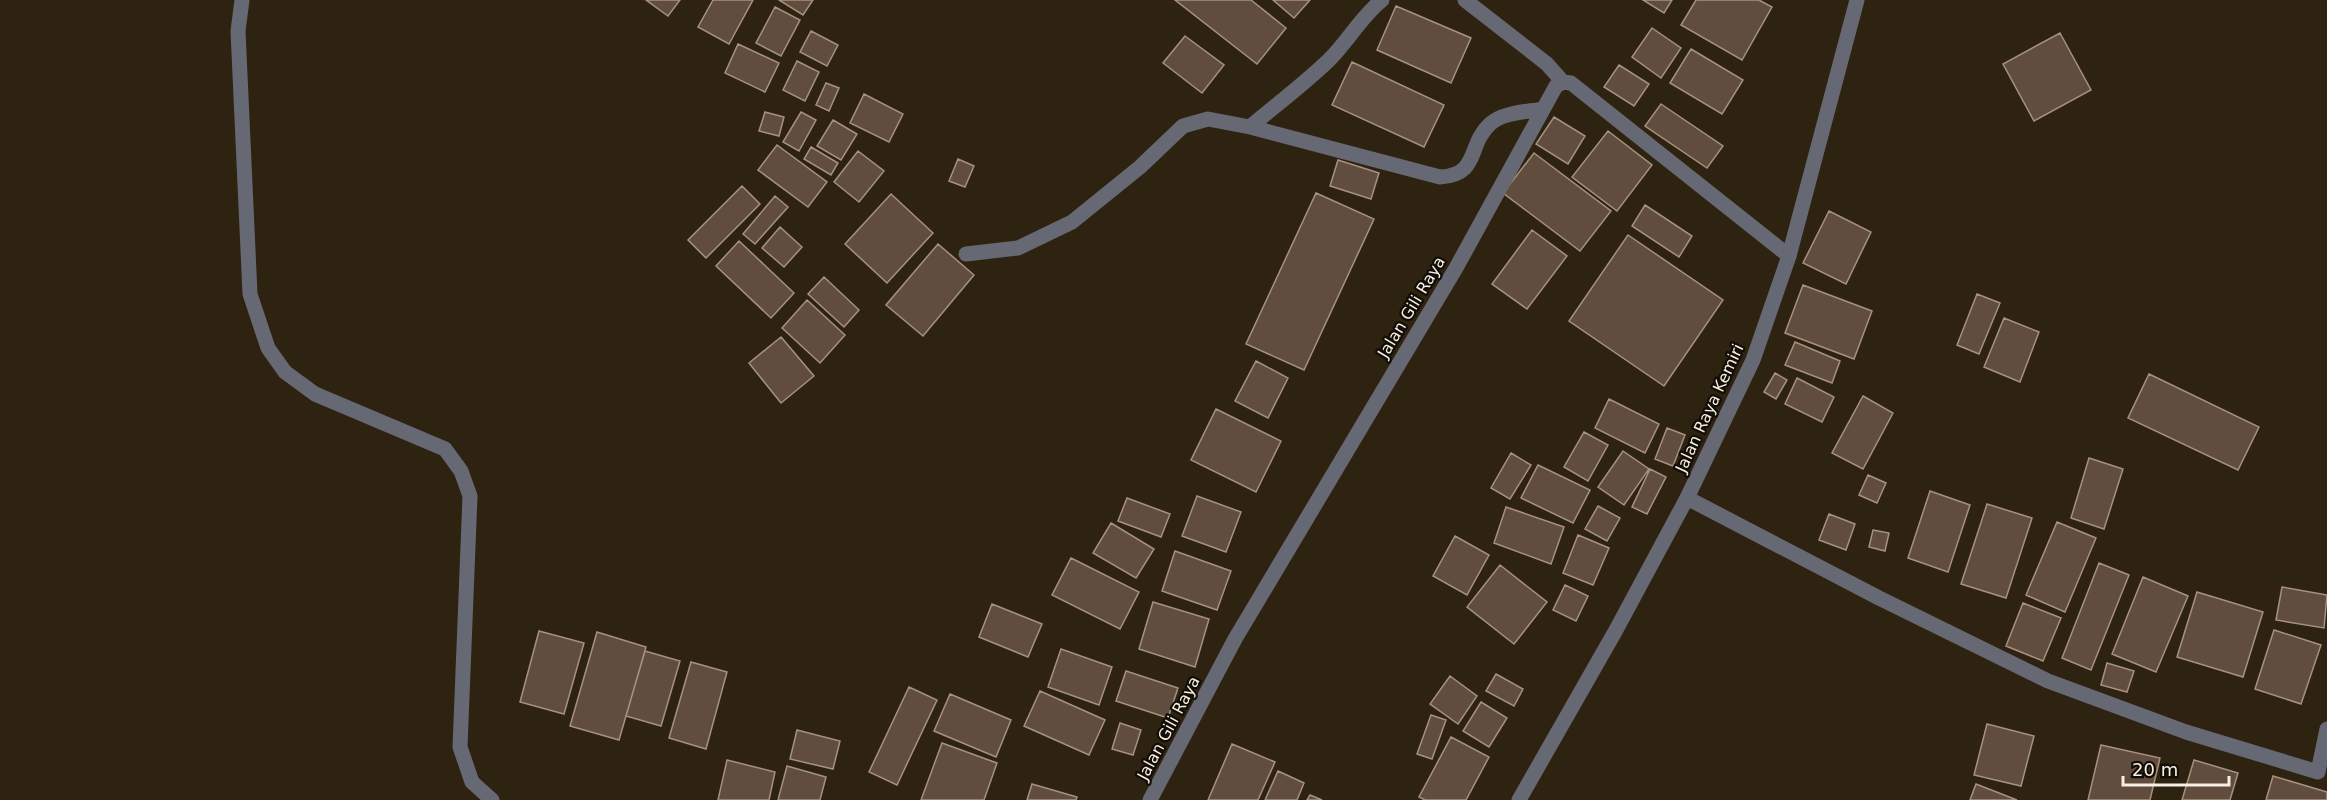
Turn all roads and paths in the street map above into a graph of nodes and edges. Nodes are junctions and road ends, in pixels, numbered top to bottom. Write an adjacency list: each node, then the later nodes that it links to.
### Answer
1 (242, 0): 13 (street)
2 (1382, 0): 7 (street)
3 (1465, 0): 5 (street)
4 (1857, 0): 9 (street, Jalan Raya Kemiri)
5 (1563, 82): 6 (street, Jalan Gili Raya); 9 (street)
6 (1543, 109): 7 (street); 14 (street, Jalan Gili Raya)
7 (1250, 127): 8 (street)
8 (966, 254)
9 (1789, 256): 10 (street, Jalan Raya Kemiri)
10 (1687, 498): 12 (street); 15 (street, Jalan Raya Kemiri)
11 (2327, 729): 12 (street)
12 (2322, 774)
13 (492, 800)
14 (1150, 800)
15 (1519, 800)

